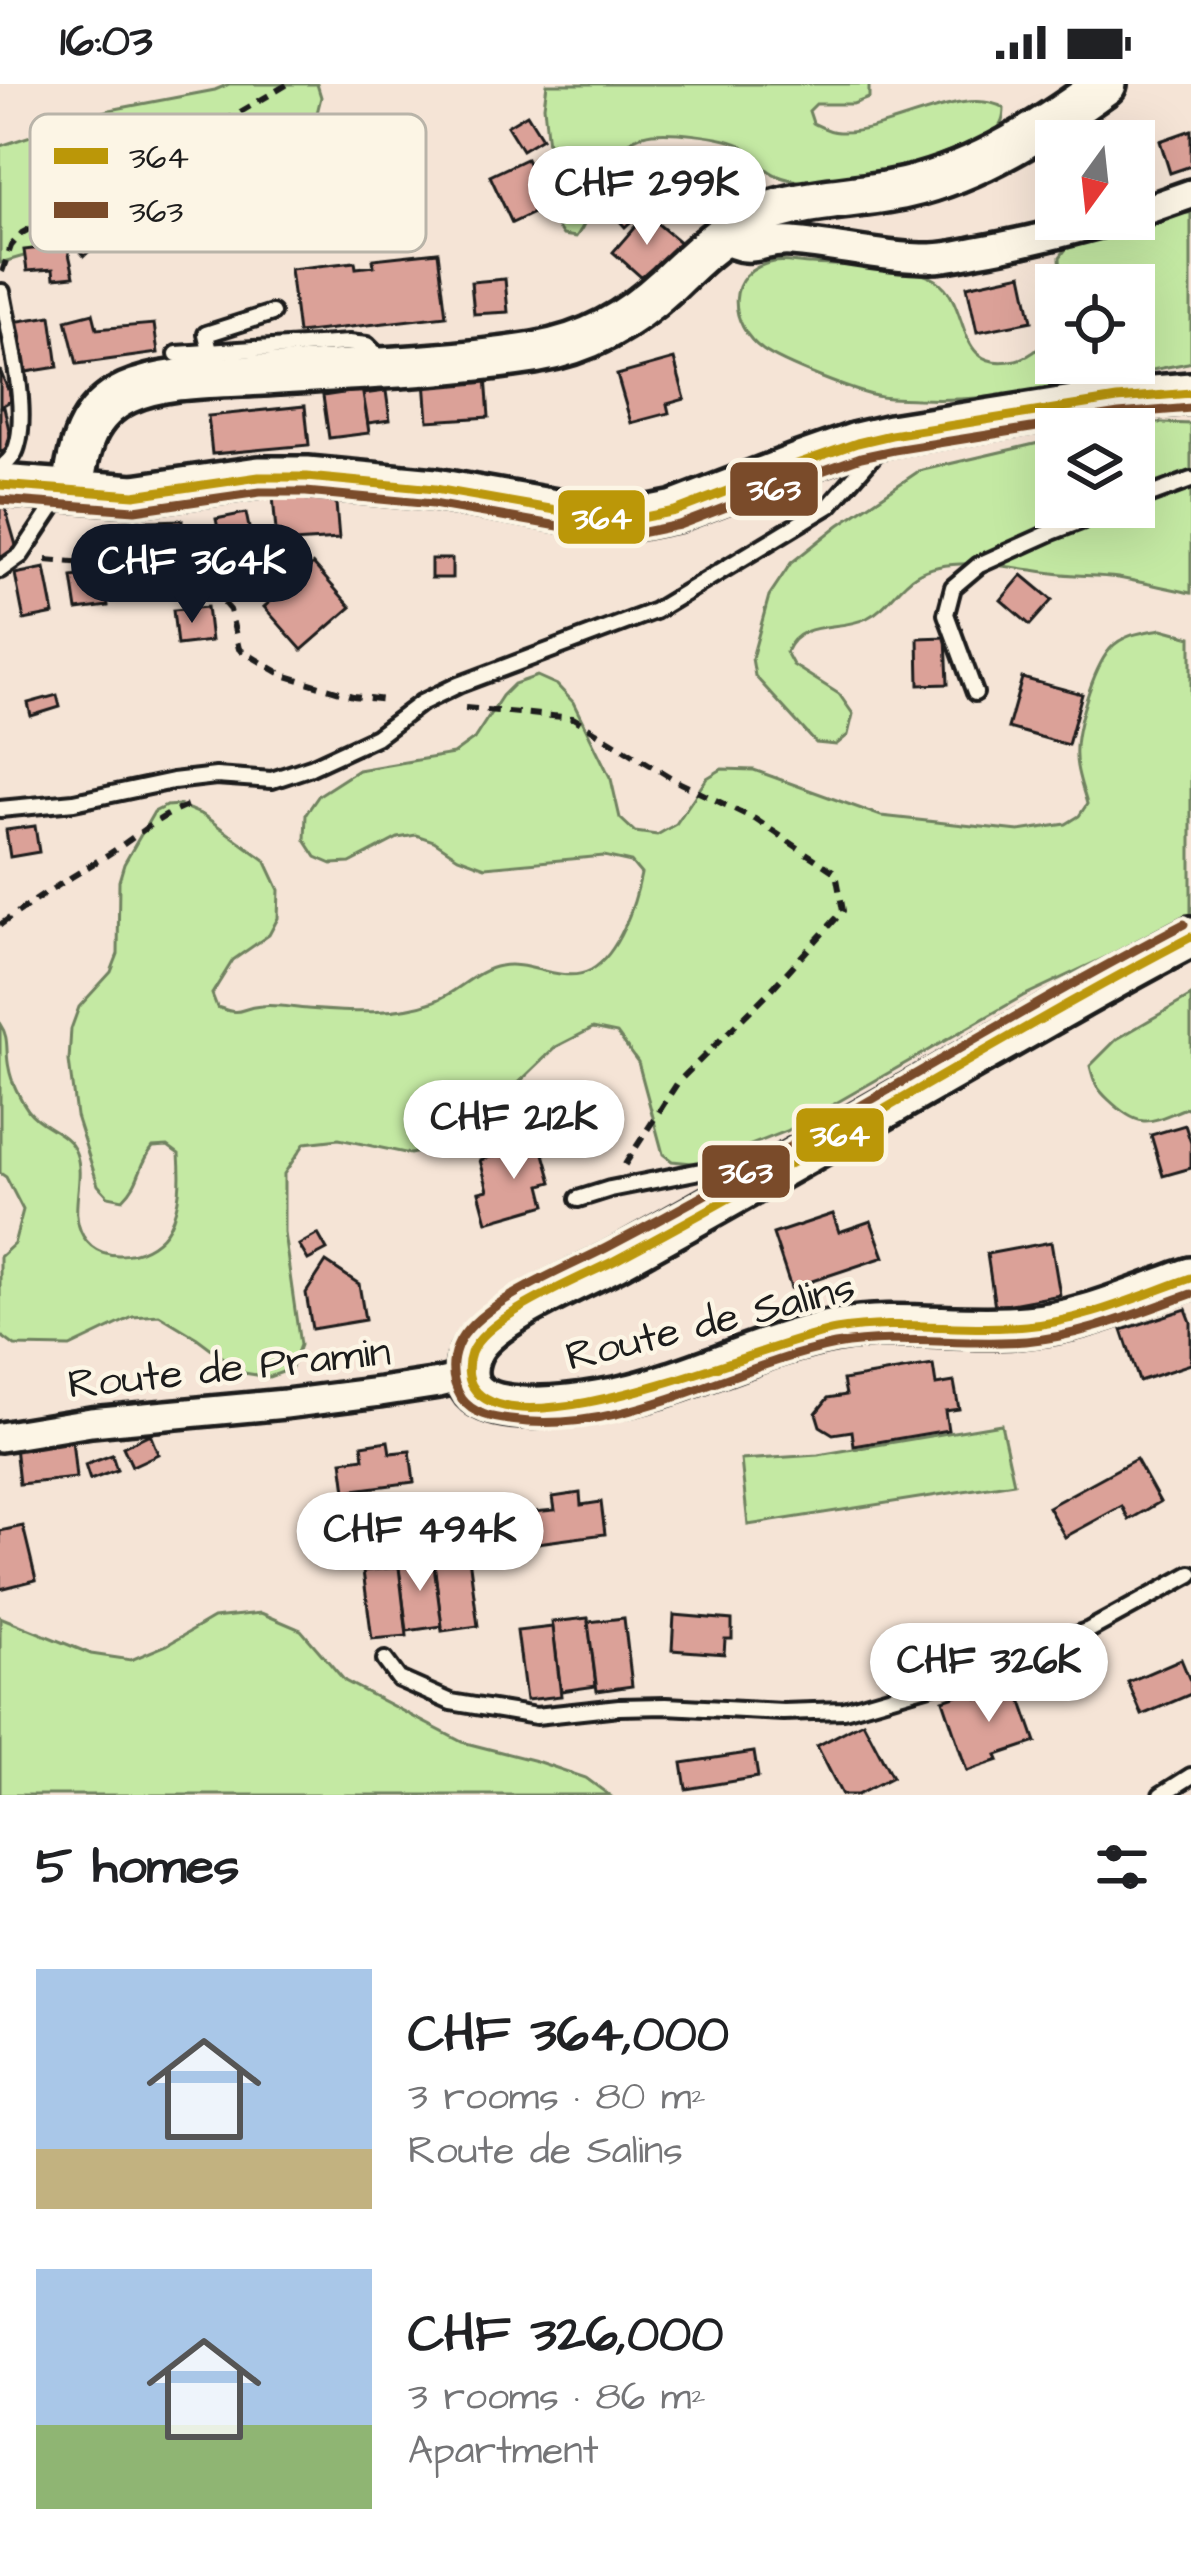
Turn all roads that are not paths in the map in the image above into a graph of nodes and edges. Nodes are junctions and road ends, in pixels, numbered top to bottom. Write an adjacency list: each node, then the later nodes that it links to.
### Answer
1 (1106, 84): 4 (street)
2 (1191, 194): 3 (street)
3 (1155, 207)
4 (721, 238): 5 (street); 10 (street)
5 (1035, 240)
6 (2, 292): 13 (lane)
7 (272, 313): 8 (lane)
8 (209, 351): 9 (lane); 10 (lane)
9 (176, 354)
10 (388, 367): 16 (street)
11 (1191, 393): 12 (street)
12 (891, 435): 16 (street); 21 (lane)
13 (0, 470)
14 (1191, 480): 17 (lane)
15 (0, 484): 16 (street)
16 (68, 490): 19 (lane)
17 (1155, 493)
18 (1063, 528): 20 (lane)
19 (0, 570)
20 (974, 693)
21 (0, 809)
22 (1191, 938): 23 (street, Route de Salins)
23 (779, 1168): 24 (lane); 26 (street, Route de Salins)
24 (578, 1198)
25 (1191, 1278): 26 (street, Route de Salins)
26 (468, 1376): 27 (street, Route de Pramin)
27 (0, 1437)
28 (1191, 1574): 29 (lane)
29 (386, 1660)
30 (1191, 1776): 31 (lane)
31 (1162, 1795)

